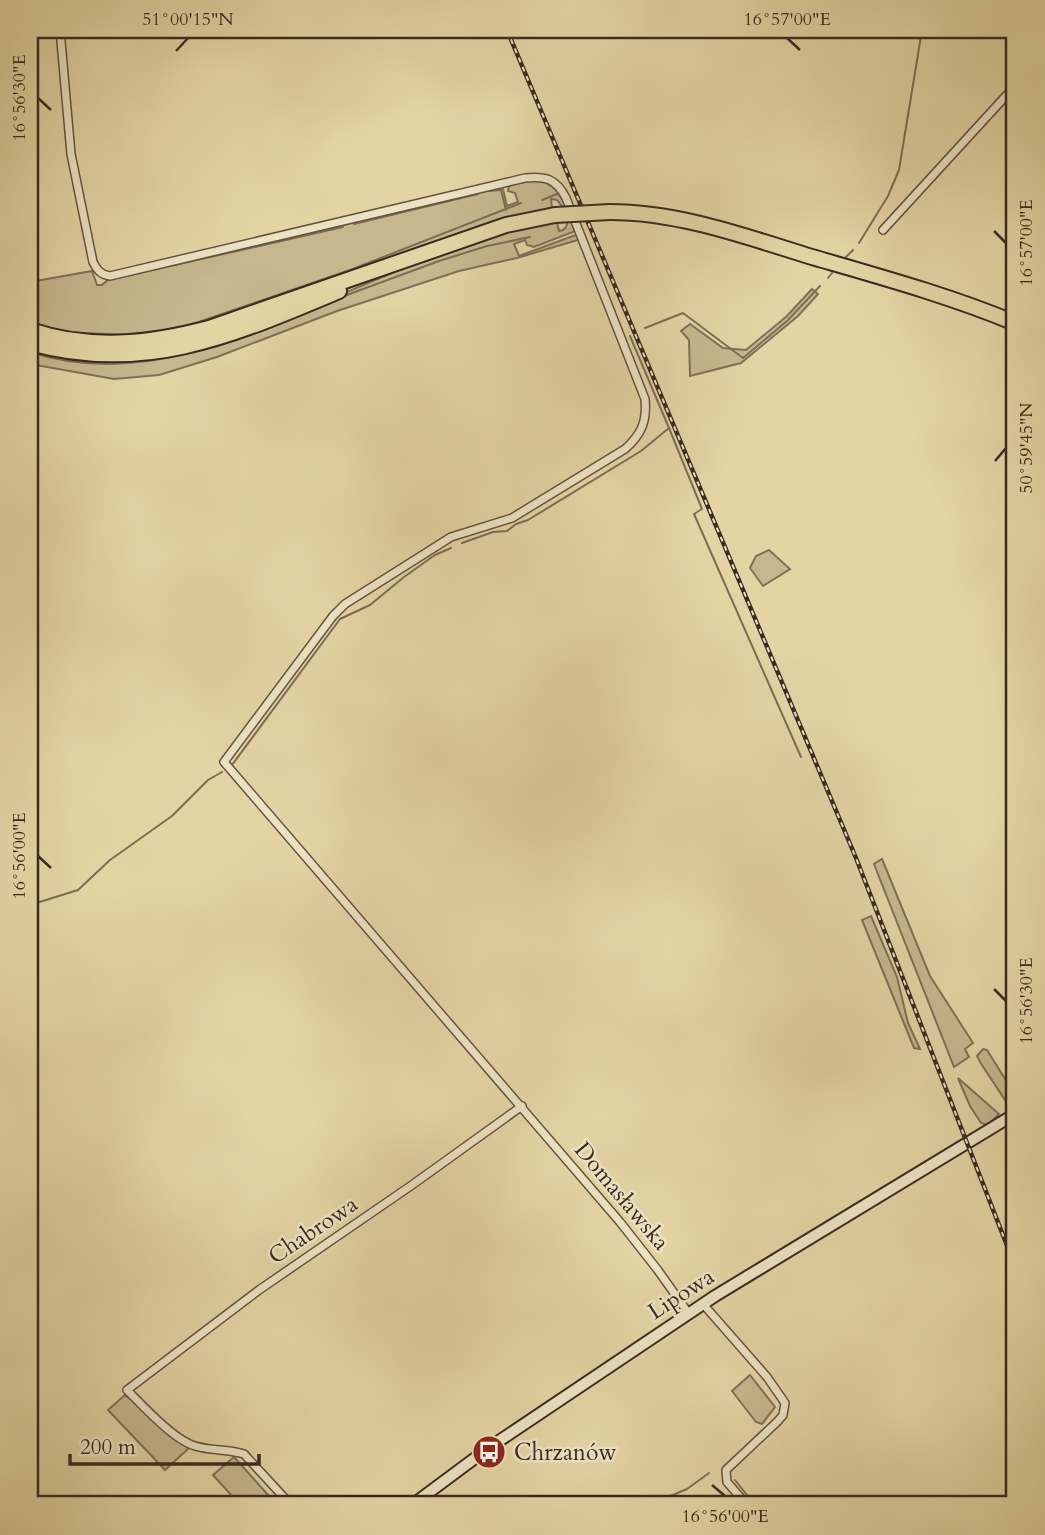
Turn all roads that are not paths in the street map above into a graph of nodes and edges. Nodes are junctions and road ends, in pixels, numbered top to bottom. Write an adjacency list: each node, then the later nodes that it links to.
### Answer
1 (60, 30): 8 (street, Domasławska)
2 (1015, 86): 3 (street)
3 (883, 230)
4 (433, 250): 5 (highway, bridge); 6 (highway); 7 (highway)
5 (1015, 323)
6 (30, 330)
7 (30, 343)
8 (522, 1106): 11 (street, Domasławska); 12 (street, Chabrowa)
9 (1015, 1114): 10 (street, Lipowa)
10 (703, 1304): 11 (street, Lipowa); 14 (street)
11 (689, 1314): 13 (street, Lipowa)
12 (291, 1505)
13 (412, 1505)
14 (747, 1505)

